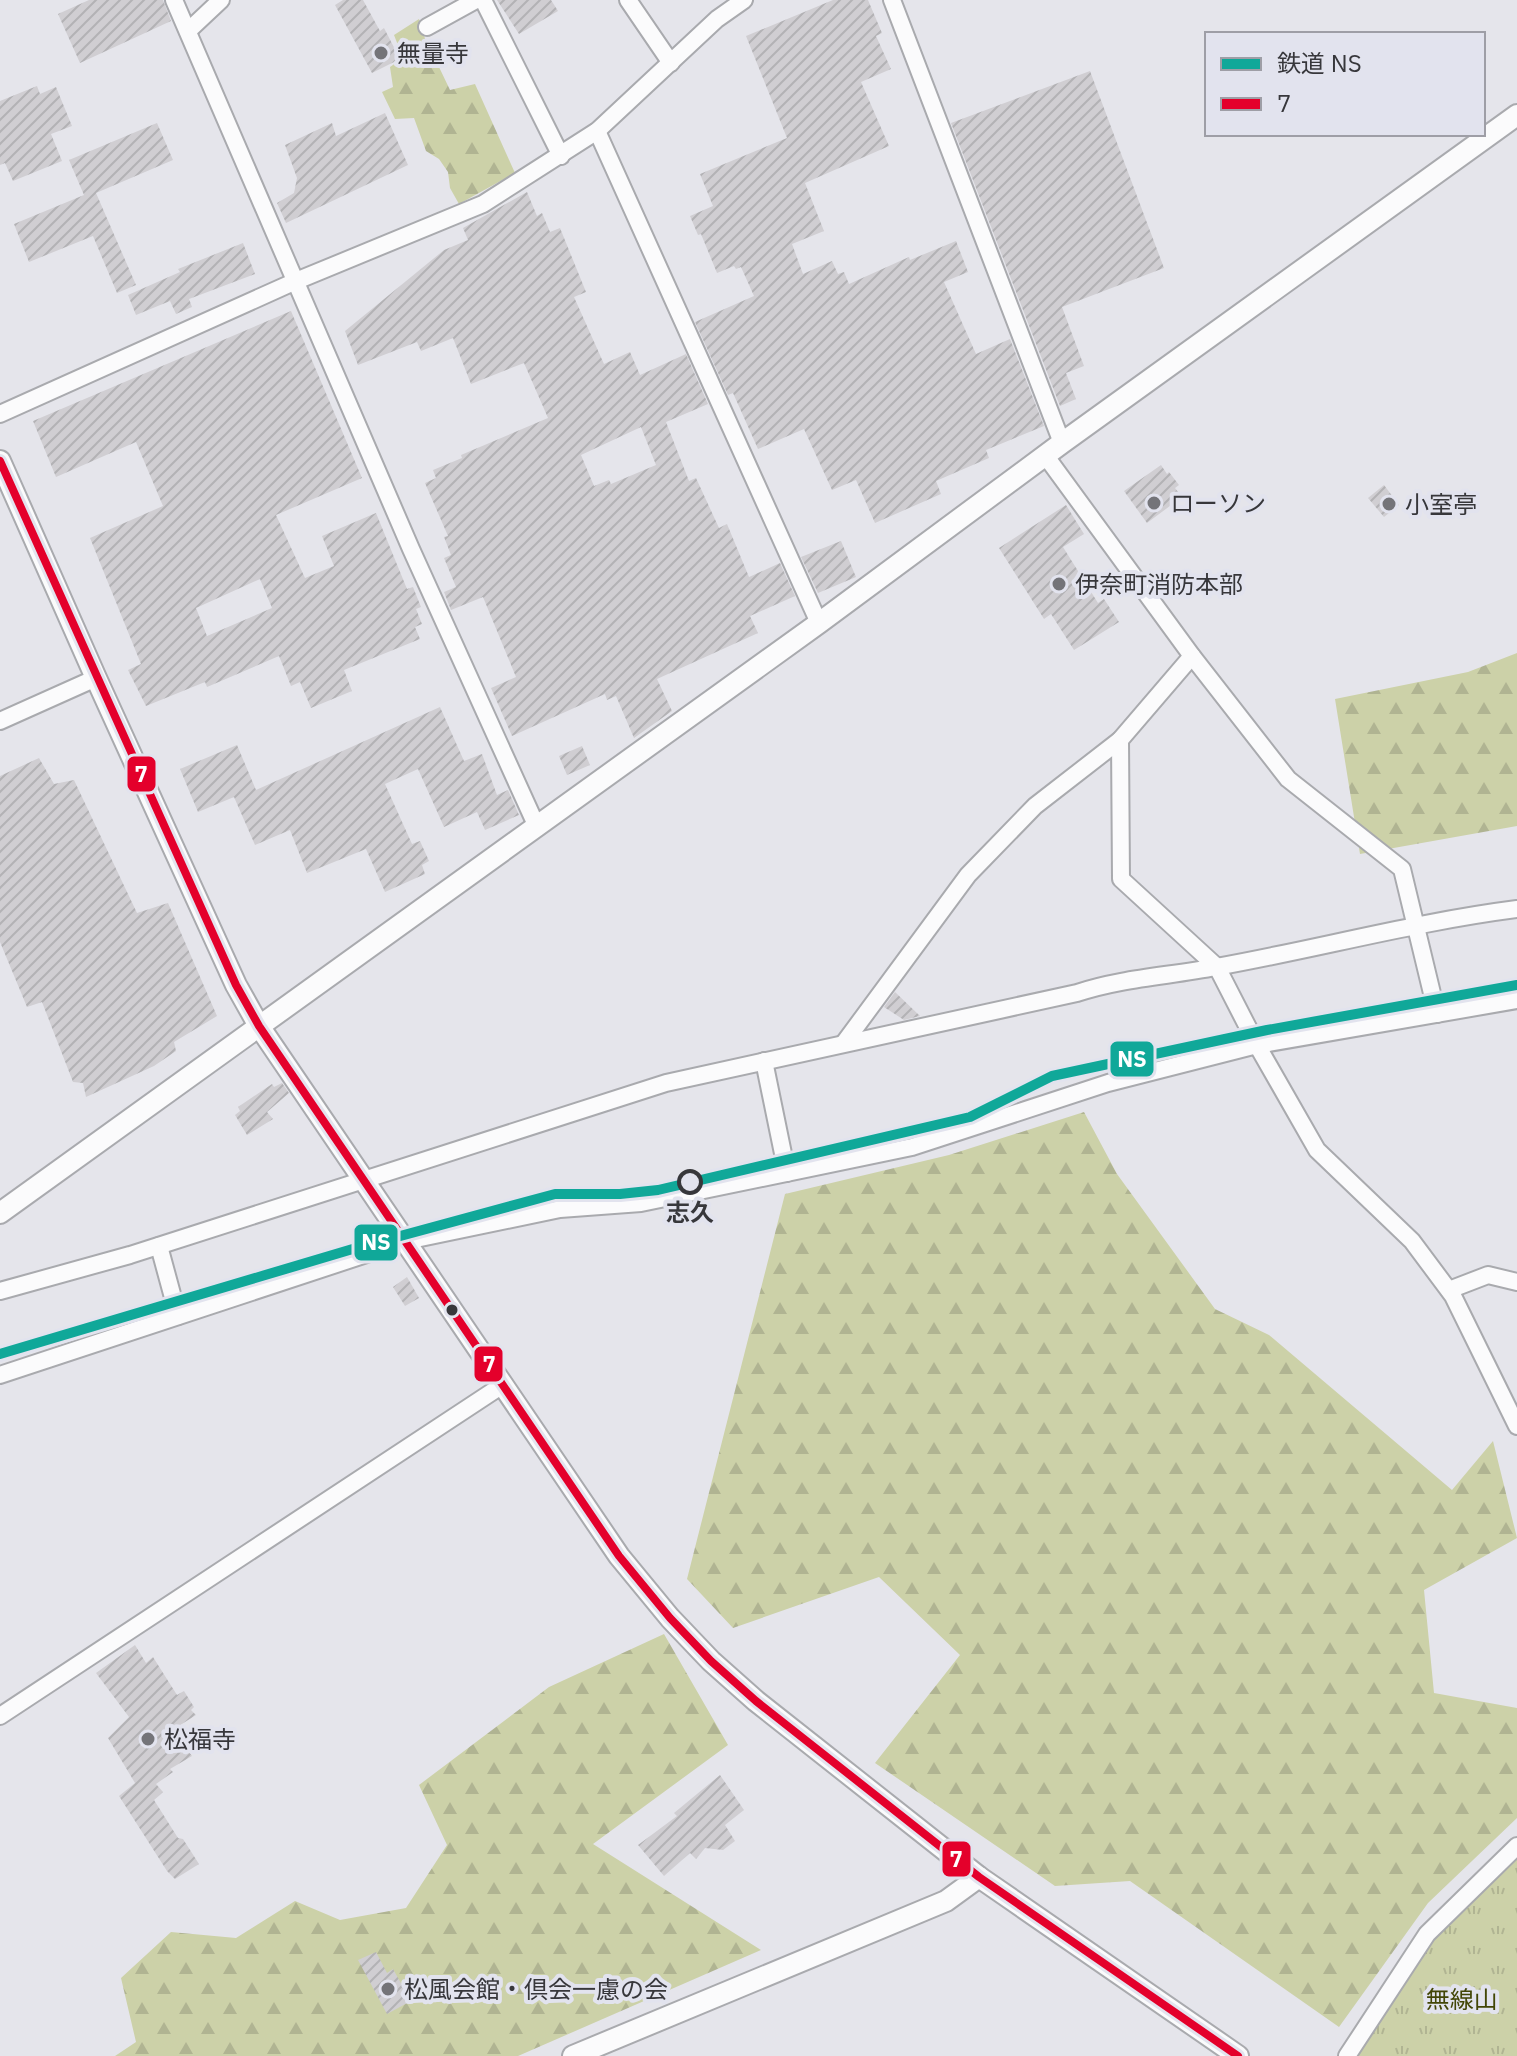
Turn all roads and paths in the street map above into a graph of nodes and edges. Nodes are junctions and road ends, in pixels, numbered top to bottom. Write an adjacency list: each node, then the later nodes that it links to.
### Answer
1 (174, 0): 9 (street)
2 (221, 0): 9 (street)
3 (476, 0): 8 (street)
4 (483, 0): 13 (street)
5 (628, 0): 10 (street)
6 (744, 0): 10 (street)
7 (892, 0): 16 (street)
8 (427, 27)
9 (188, 31): 14 (street)
10 (671, 63): 12 (street)
11 (1517, 115): 16 (street)
12 (597, 131): 13 (street); 19 (street)
13 (561, 156): 14 (street)
14 (296, 281): 15 (street); 24 (street)
15 (0, 414)
16 (1062, 443): 17 (street)
17 (1045, 455): 19 (street); 20 (street)
18 (0, 461): 21 (street)
19 (819, 623): 24 (street)
20 (1192, 656): 23 (street); 26 (street)
21 (96, 678): 22 (street); 30 (street)
22 (0, 721)
23 (1120, 740): 27 (street); 31 (street)
24 (537, 827): 30 (street)
25 (1517, 909): 26 (street)
26 (1416, 925): 27 (street); 29 (street)
27 (1217, 967): 31 (street); 32 (street)
28 (1517, 1000): 29 (street)
29 (1437, 1014): 32 (street)
30 (259, 1026): 35 (street); 36 (street)
31 (844, 1043): 33 (street)
32 (1257, 1045): 34 (street); 40 (street)
33 (764, 1061): 34 (street); 35 (street)
34 (787, 1173): 37 (street)
35 (365, 1182): 37 (street); 38 (street)
36 (0, 1213)
37 (406, 1241): 42 (street); 44 (street)
38 (159, 1246): 41 (street); 42 (street)
39 (1517, 1282): 40 (street)
40 (1449, 1290): 45 (street)
41 (0, 1291)
42 (178, 1316): 43 (street)
43 (0, 1375)
44 (504, 1384): 46 (street); 48 (street)
45 (1517, 1426)
46 (0, 1716)
47 (1517, 1846): 51 (street)
48 (979, 1877): 49 (street); 50 (street)
49 (573, 2056)
50 (1238, 2056)
51 (1347, 2056)

